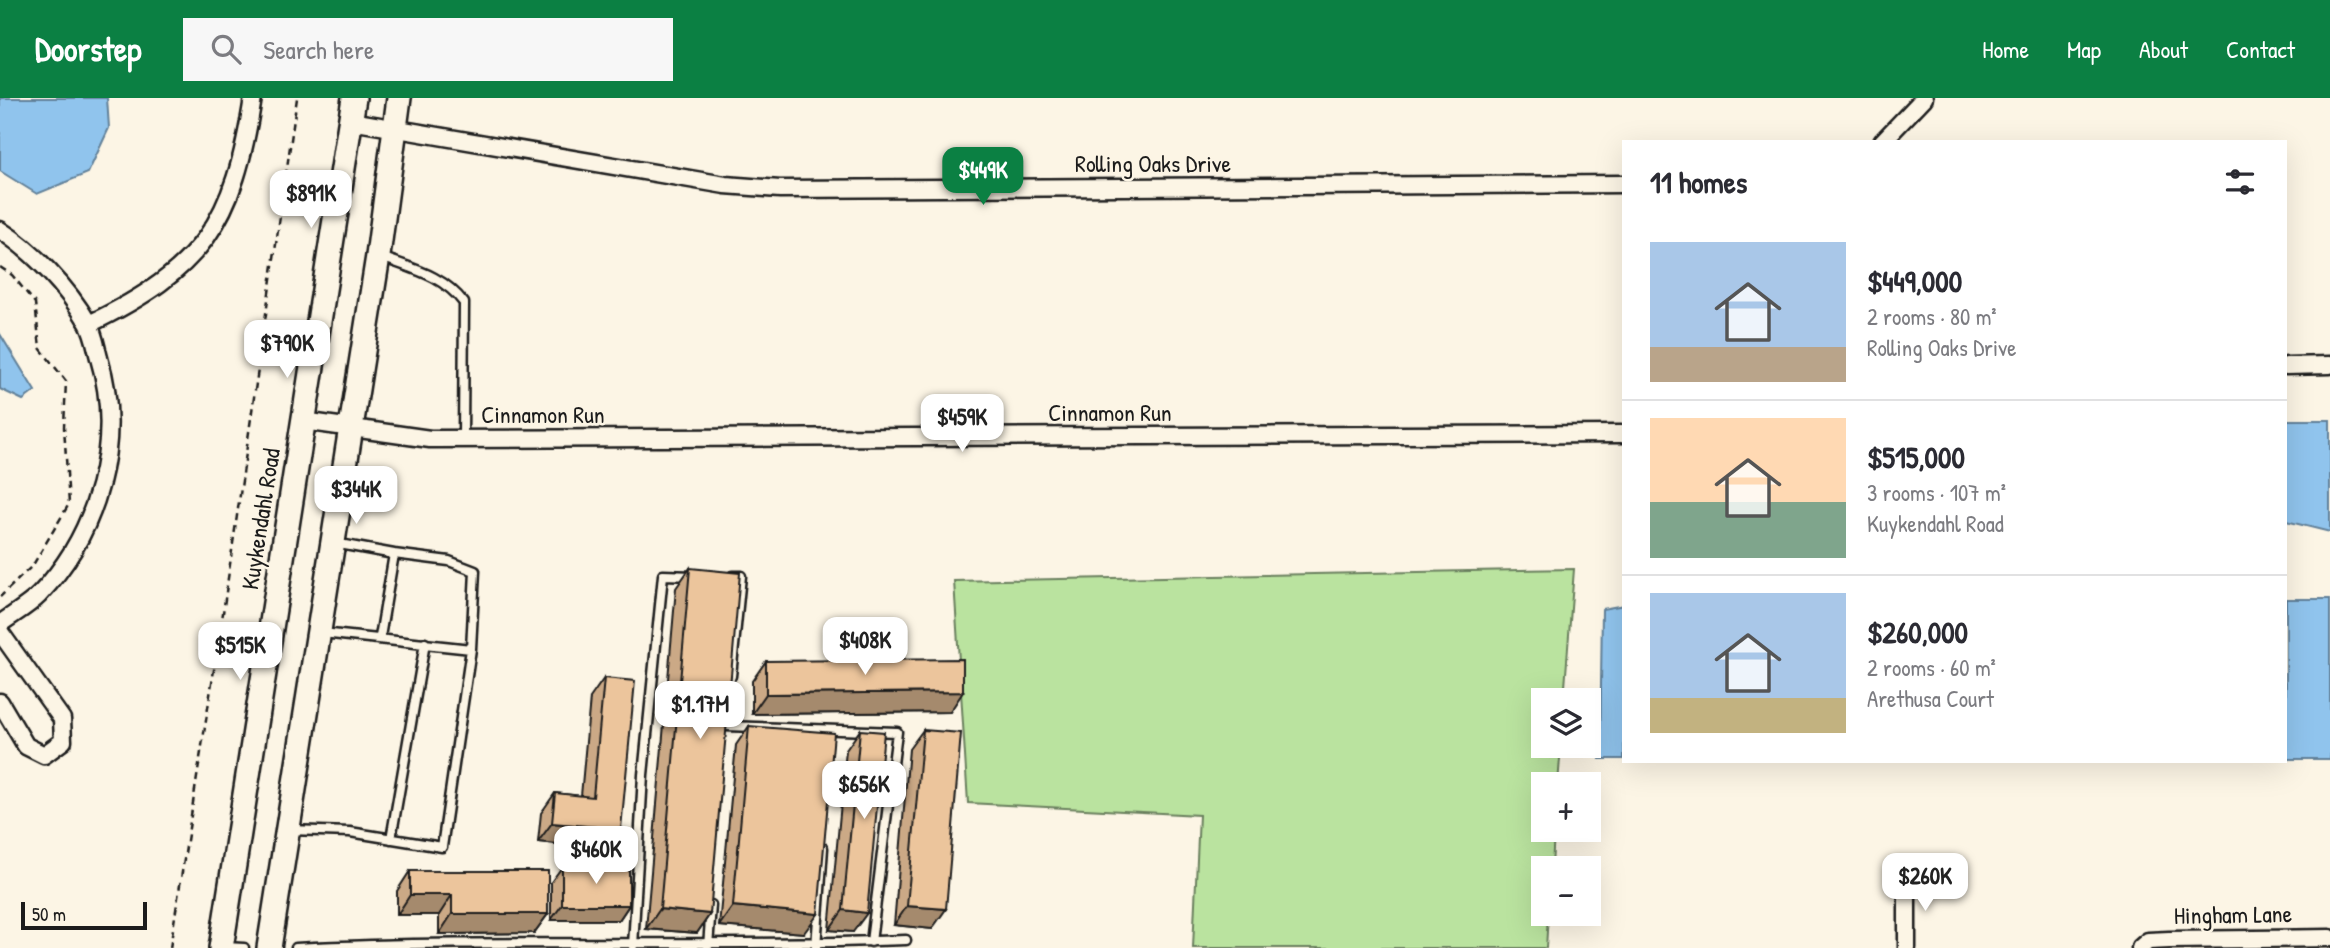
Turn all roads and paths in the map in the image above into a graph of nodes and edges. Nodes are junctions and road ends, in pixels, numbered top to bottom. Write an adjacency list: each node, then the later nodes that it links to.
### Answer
1 (253, 98): 13 (street)
2 (297, 98): 49 (path)
3 (354, 98): 6 (main road, Kuykendahl Road)
4 (399, 98): 7 (main road)
5 (1924, 98): 8 (street)
6 (351, 121): 7 (street, Rolling Oaks Drive); 16 (main road, Kuykendahl Road)
7 (396, 129): 9 (street, Rolling Oaks Drive); 11 (main road)
8 (1884, 140)
9 (1622, 184)
10 (0, 230): 13 (street)
11 (378, 256): 17 (main road); 19 (lane)
12 (0, 267): 24 (path)
13 (89, 324): 25 (street)
14 (2330, 365): 15 (street)
15 (2287, 366)
16 (303, 421): 17 (street, Cinnamon Run); 50 (main road, Kuykendahl Road)
17 (349, 427): 19 (street, Cinnamon Run); 20 (main road)
18 (1622, 434): 19 (street, Cinnamon Run)
19 (463, 438)
20 (331, 543): 21 (lane); 27 (main road)
21 (394, 554): 28 (lane); 30 (lane)
22 (702, 576): 46 (lane)
23 (715, 576): 31 (lane)
24 (0, 597)
25 (0, 624)
26 (0, 632): 32 (street)
27 (317, 633): 28 (lane); 38 (main road)
28 (380, 637): 29 (lane)
29 (425, 643): 30 (lane); 40 (lane)
30 (471, 649): 40 (lane)
31 (730, 685)
32 (0, 702)
33 (727, 713): 34 (lane)
34 (726, 726): 35 (lane); 36 (lane)
35 (832, 729): 37 (lane); 45 (lane)
36 (725, 740)
37 (831, 743)
38 (286, 830): 40 (lane); 51 (main road)
39 (824, 838): 48 (lane)
40 (391, 839)
41 (1907, 879): 53 (street)
42 (712, 891): 47 (lane)
43 (2330, 938): 54 (street, Hingham Lane)
44 (906, 940): 45 (lane)
45 (871, 942): 48 (lane)
46 (633, 946): 47 (lane); 52 (lane)
47 (708, 947): 48 (lane)
48 (816, 947)
49 (170, 948)
50 (228, 948)
51 (269, 948)
52 (296, 948)
53 (1907, 948)
54 (2140, 948)

